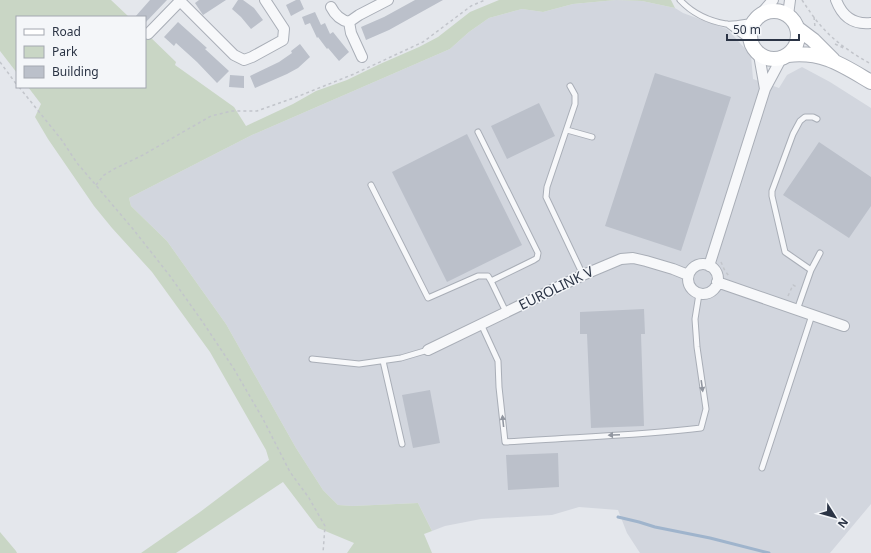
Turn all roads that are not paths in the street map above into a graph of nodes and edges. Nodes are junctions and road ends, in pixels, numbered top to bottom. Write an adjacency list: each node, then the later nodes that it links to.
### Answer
1 (264, 0): 7 (street)
2 (388, 0): 11 (street)
3 (680, 0): 13 (lane)
4 (773, 0): 10 (street)
5 (790, 0): 9 (street)
6 (836, 0): 12 (street)
7 (180, 1): 15 (street)
8 (330, 7): 11 (street)
9 (788, 15): 10 (street); 14 (street)
10 (757, 18): 13 (lane); 16 (street)
11 (349, 22): 18 (street)
12 (871, 23)
13 (727, 24): 16 (lane)
14 (798, 28): 19 (street); 20 (street)
15 (148, 34)
16 (751, 42): 17 (street)
17 (759, 55): 19 (street); 23 (street)
18 (362, 57)
19 (784, 57): 20 (street); 23 (street)
20 (833, 60): 21 (street)
21 (871, 82)
22 (570, 86): 25 (lane)
23 (765, 89): 30 (street)
24 (817, 119): 31 (lane)
25 (567, 130): 27 (lane); 32 (lane)
26 (478, 132): 34 (lane)
27 (592, 137)
28 (371, 185): 34 (lane)
29 (820, 253): 31 (lane)
30 (709, 266): 33 (street); 35 (street)
31 (811, 270): 37 (lane)
32 (583, 275): 33 (street, EUROLINK V); 38 (street, EUROLINK V)
33 (688, 275): 36 (street)
34 (491, 281): 38 (lane)
35 (717, 282): 36 (street); 37 (street)
36 (699, 294): 40 (lane, one-way to 40)
37 (797, 310): 39 (street)
38 (506, 312): 40 (street, EUROLINK V)
39 (812, 315): 41 (street); 46 (lane)
40 (481, 324): 42 (street, EUROLINK V)
41 (844, 326)
42 (428, 350): 44 (lane)
43 (312, 359): 44 (lane)
44 (383, 361): 45 (lane)
45 (402, 444)
46 (762, 468)

